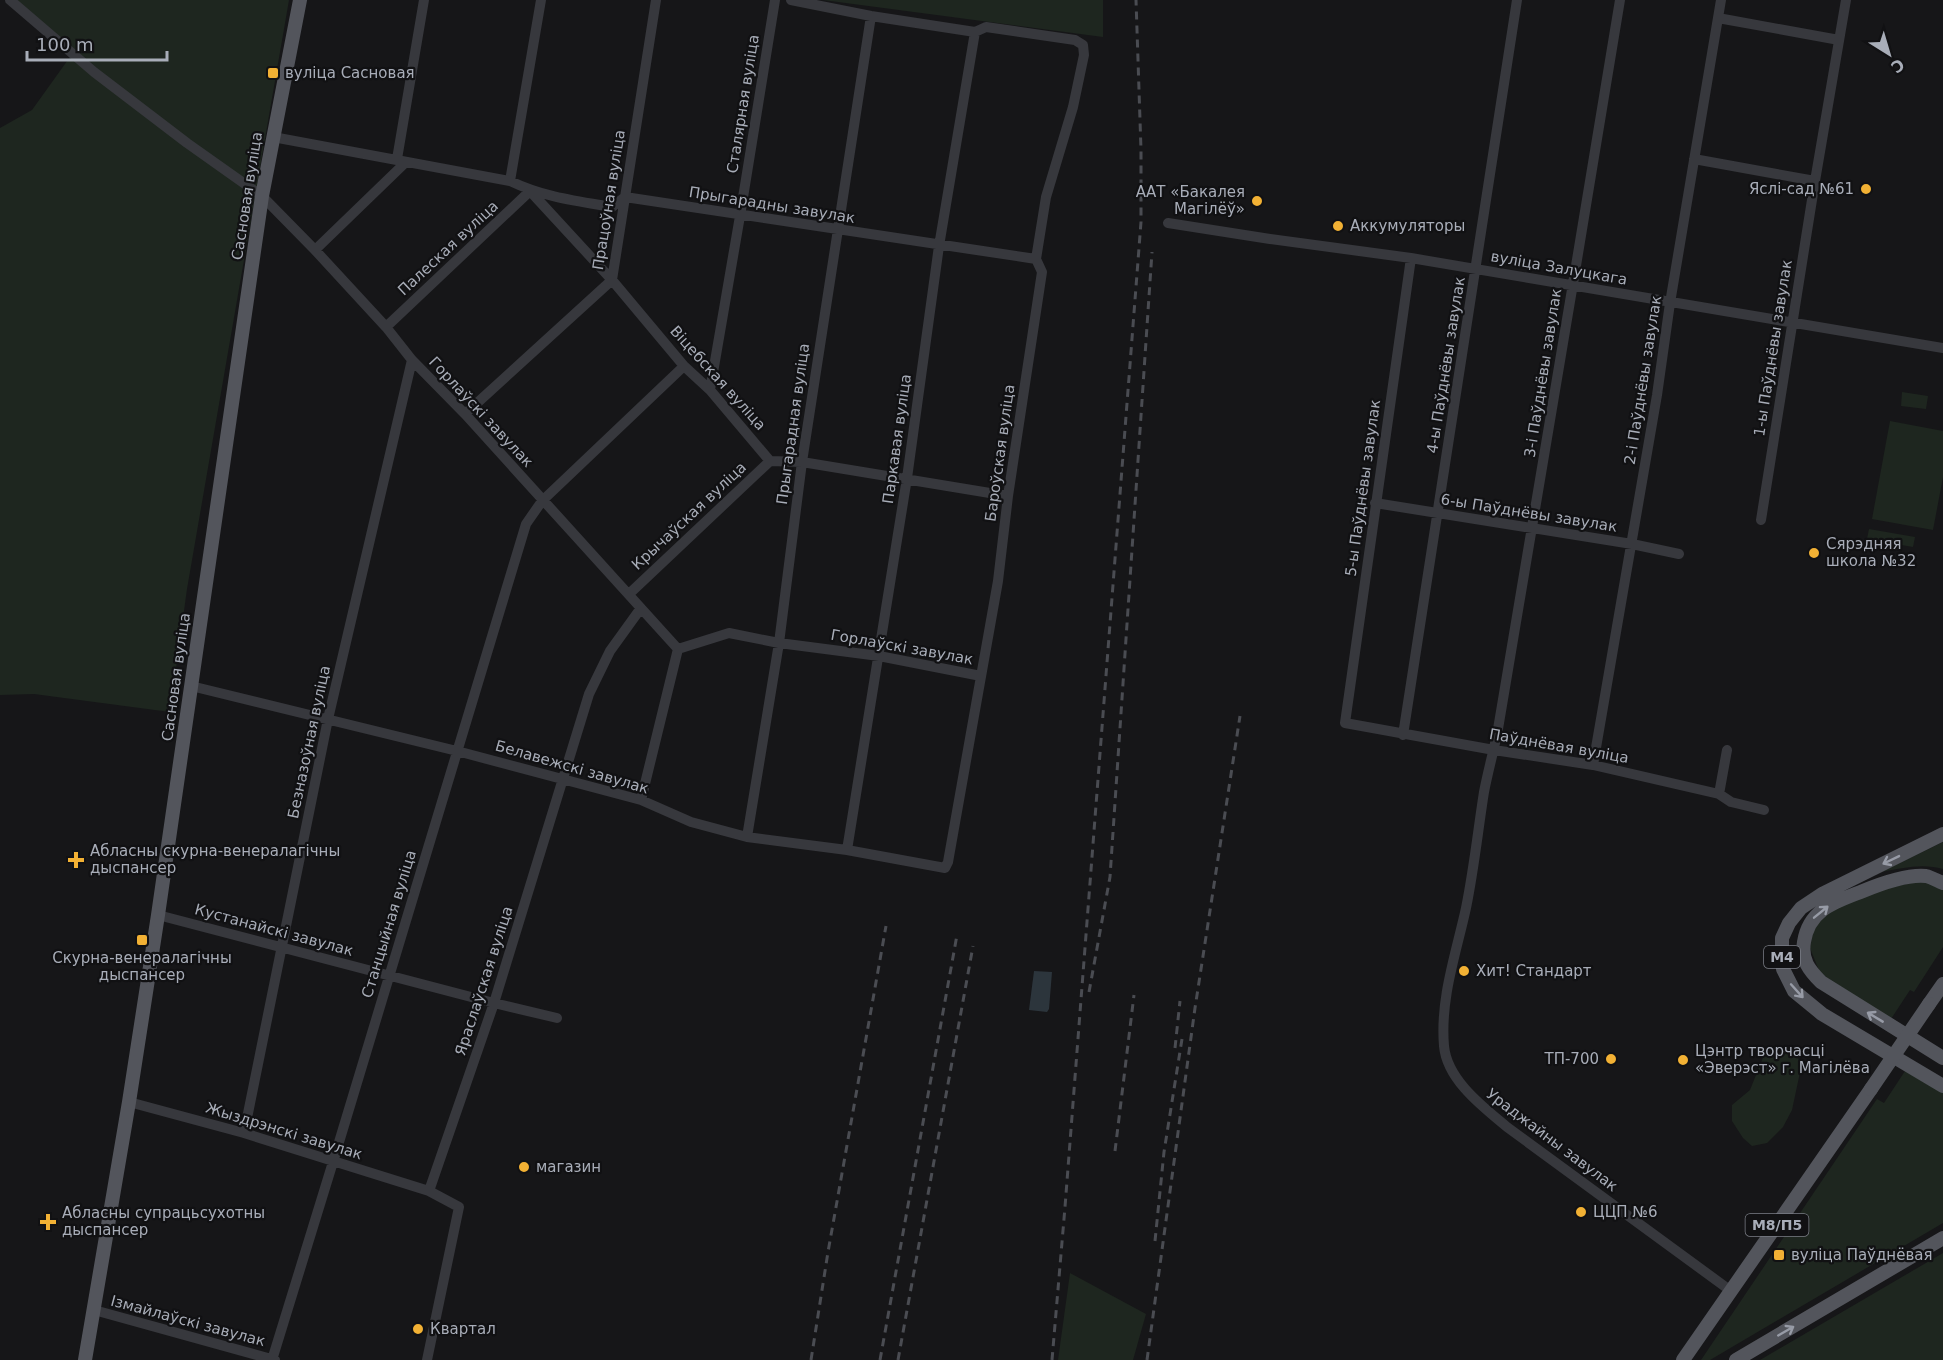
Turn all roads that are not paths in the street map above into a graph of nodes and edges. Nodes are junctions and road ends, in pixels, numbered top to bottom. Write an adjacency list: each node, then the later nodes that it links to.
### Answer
1 (10, 0): 22 (street, Горлаўскі завулак)
2 (300, 0): 16 (main road, Сасновая вуліца)
3 (424, 0): 18 (street)
4 (541, 0): 20 (street)
5 (656, 0): 23 (street, Працоўная вуліца)
6 (775, 0): 24 (street, Сталярная вуліца)
7 (791, 0): 12 (street)
8 (1517, 0): 31 (street, 4-ы Паўднёвы завулак)
9 (1620, 0): 33 (street, 3-і Паўднёвы завулак)
10 (1721, 0): 13 (street, 2-і Паўднёвы завулак)
11 (1846, 0): 15 (street, 1-ы Паўднёвы завулак)
12 (871, 16): 14 (street); 26 (street, Прыгарадная вуліца)
13 (1718, 18): 15 (street); 17 (street, 2-і Паўднёвы завулак)
14 (975, 32): 27 (street, Паркавая вуліца); 30 (street, Бароўская вуліца)
15 (1839, 40): 19 (street, 1-ы Паўднёвы завулак)
16 (273, 136): 18 (street); 22 (main road, Сасновая вуліца)
17 (1694, 159): 19 (street); 34 (street, 2-і Паўднёвы завулак)
18 (401, 161): 20 (street); 28 (street)
19 (1815, 180): 35 (street, 1-ы Паўднёвы завулак)
20 (510, 181): 21 (street, Прыгарадны завулак)
21 (530, 191): 23 (street, Прыгарадны завулак); 32 (street, Віцебская вуліца); 36 (street, Палеская вуліца)
22 (262, 196): 28 (street, Горлаўскі завулак); 59 (main road, Сасновая вуліца)
23 (626, 197): 24 (street, Прыгарадны завулак); 32 (street, Працоўная вуліца)
24 (741, 216): 26 (street, Прыгарадны завулак); 40 (street, Сталярная вуліца)
25 (1168, 223): 29 (street, вуліца Залуцкага)
26 (837, 230): 27 (street, Прыгарадны завулак); 43 (street, Прыгарадная вуліца)
27 (939, 246): 30 (street, Прыгарадны завулак); 44 (street, Паркавая вуліца)
28 (315, 250): 36 (street, Горлаўскі завулак)
29 (1411, 258): 31 (street, вуліца Залуцкага); 47 (street, 5-ы Паўднёвы завулак)
30 (1036, 260): 45 (street, Бароўская вуліца)
31 (1476, 269): 33 (street, вуліца Залуцкага); 48 (street, 4-ы Паўднёвы завулак)
32 (612, 280): 39 (street, Віцебская вуліца); 41 (street, Працоўная вуліца)
33 (1572, 285): 34 (street, вуліца Залуцкага); 50 (street, 3-і Паўднёвы завулак)
34 (1670, 303): 35 (street, вуліца Залуцкага); 51 (street, 2-і Паўднёвы завулак)
35 (1792, 321): 37 (street, вуліца Залуцкага); 49 (street, 1-ы Паўднёвы завулак)
36 (386, 327): 38 (street, Горлаўскі завулак)
37 (1943, 348)
38 (412, 360): 41 (street, Горлаўскі завулак); 60 (street, Безназоўная вуліца)
39 (684, 366): 40 (street, Віцебская вуліца); 46 (street)
40 (710, 390): 42 (street, Віцебская вуліца)
41 (465, 414): 46 (street, Горлаўскі завулак)
42 (770, 461): 43 (street); 53 (street, Крычаўская вуліца)
43 (802, 462): 44 (street); 55 (street, Прыгарадная вуліца)
44 (907, 478): 45 (street); 57 (street, Паркавая вуліца)
45 (1008, 496): 58 (street, Бароўская вуліца)
46 (542, 501): 53 (street, Горлаўскі завулак); 65 (street, Станцыйная вуліца)
47 (1375, 503): 48 (street, 6-ы Паўднёвы завулак); 61 (street, 5-ы Паўднёвы завулак)
48 (1437, 514): 50 (street, 6-ы Паўднёвы завулак); 62 (street, 4-ы Паўднёвы завулак)
49 (1761, 520)
50 (1534, 529): 51 (street, 6-ы Паўднёвы завулак); 63 (street, 3-і Паўднёвы завулак)
51 (1632, 544): 52 (street, 6-ы Паўднёвы завулак); 66 (street, 2-і Паўднёвы завулак)
52 (1679, 554)
53 (629, 594): 54 (street, Горлаўскі завулак)
54 (641, 608): 56 (street, Горлаўскі завулак); 67 (street, Яраслаўская вуліца)
55 (779, 643): 56 (street, Горлаўскі завулак); 57 (street, Горлаўскі завулак); 72 (street, Прыгарадная вуліца)
56 (678, 649): 69 (street)
57 (879, 656): 58 (street, Горлаўскі завулак); 73 (street, Паркавая вуліца)
58 (981, 676): 74 (street, Бароўская вуліца)
59 (191, 686): 60 (street, Белавежскі завулак); 76 (main road, Сасновая вуліца)
60 (328, 719): 65 (street, Белавежскі завулак); 77 (street, Безназоўная вуліца)
61 (1345, 723): 62 (street, Паўднёвая вуліца)
62 (1403, 735): 63 (street, Паўднёвая вуліца)
63 (1494, 750): 66 (street, Паўднёвая вуліца); 89 (street, Ураджайны завулак)
64 (1727, 750): 68 (street)
65 (458, 751): 67 (street, Белавежскі завулак); 78 (street, Станцыйная вуліца)
66 (1593, 765): 68 (street, Паўднёвая вуліца)
67 (564, 780): 69 (street, Белавежскі завулак); 80 (street, Яраслаўская вуліца)
68 (1719, 794): 70 (street, Паўднёвая вуліца)
69 (640, 800): 72 (street, Белавежскі завулак)
70 (1764, 810)
71 (1943, 834): 83 (main road, М4, one-way to 83)
72 (747, 837): 73 (street, Белавежскі завулак)
73 (847, 850): 74 (street, Белавежскі завулак)
74 (945, 868)
75 (1943, 883): 82 (main road, М4, one-way to 75)
76 (158, 915): 77 (street, Кустанайскі завулак); 84 (main road, Сасновая вуліца)
77 (282, 948): 78 (street, Кустанайскі завулак); 85 (street, Безназоўная вуліца)
78 (389, 975): 80 (street, Кустанайскі завулак); 86 (street, Станцыйная вуліца)
79 (1943, 984): 89 (main road, М8/П5, bridge)
80 (494, 1003): 81 (street, Кустанайскі завулак); 87 (street, Яраслаўская вуліца)
81 (557, 1018)
82 (1943, 1058)
83 (1943, 1086)
84 (129, 1102): 85 (street, Жыздрэнскі завулак); 90 (main road, Сасновая вуліца)
85 (244, 1133): 86 (street, Жыздрэнскі завулак)
86 (333, 1162): 87 (street, Жыздрэнскі завулак); 92 (street, Станцыйная вуліца)
87 (429, 1191): 93 (street)
88 (1943, 1238): 95 (main road, one-way to 88)
89 (1731, 1291): 94 (main road, М8/П5)
90 (94, 1310): 91 (main road, Сасновая вуліца); 92 (street, Ізмайлаўскі завулак)
91 (86, 1360)
92 (273, 1360)
93 (427, 1360)
94 (1683, 1360)
95 (1736, 1360)

